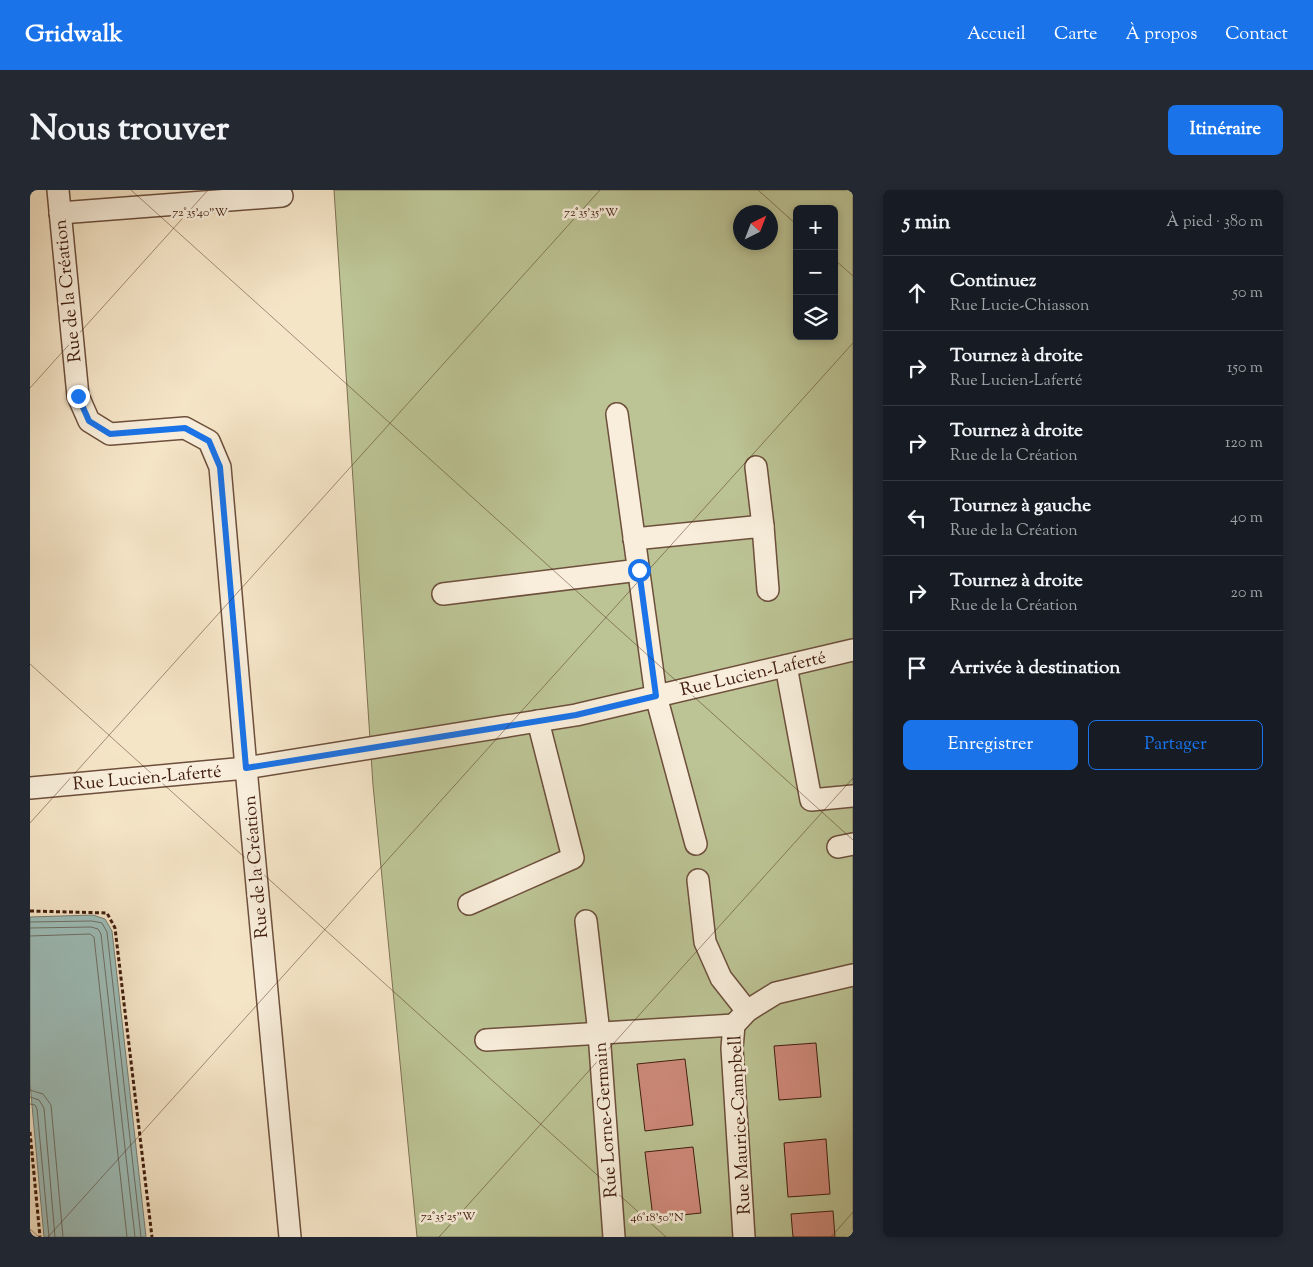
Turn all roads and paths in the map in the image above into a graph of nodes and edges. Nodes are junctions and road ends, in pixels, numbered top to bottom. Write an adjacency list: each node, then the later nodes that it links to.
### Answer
1 (58, 190): 3 (street, Rue de la Création)
2 (282, 196): 3 (street)
3 (60, 213): 15 (street, Rue de la Création)
4 (617, 414): 7 (street)
5 (756, 467): 6 (street)
6 (763, 526): 7 (street); 9 (street)
7 (634, 539): 8 (street)
8 (639, 570): 10 (street); 13 (street)
9 (768, 590)
10 (443, 594)
11 (853, 650): 12 (street, Rue Lucien-Laferté)
12 (786, 666): 13 (street, Rue Lucien-Laferté); 17 (street)
13 (656, 696): 14 (street, Rue Lucien-Laferté); 18 (street)
14 (538, 722): 15 (street, Rue Lucien-Laferté); 20 (street)
15 (246, 768): 16 (street, Rue Lucien-Laferté); 30 (street, Rue de la Création)
16 (30, 788)
17 (853, 796)
18 (696, 844)
19 (698, 880): 24 (street)
20 (469, 904)
21 (30, 911): 29 (path)
22 (586, 921): 25 (street, Rue Lorne-Germain)
23 (853, 975): 24 (street, Rue Maurice-Campbell)
24 (740, 1018): 25 (street, Rue Lorne-Germain); 32 (street, Rue Maurice-Campbell)
25 (598, 1033): 26 (street, Rue Lorne-Germain); 31 (street, Rue Lorne-Germain)
26 (486, 1040)
27 (30, 1132): 28 (path)
28 (40, 1237)
29 (152, 1237)
30 (290, 1237)
31 (614, 1237)
32 (744, 1237)

